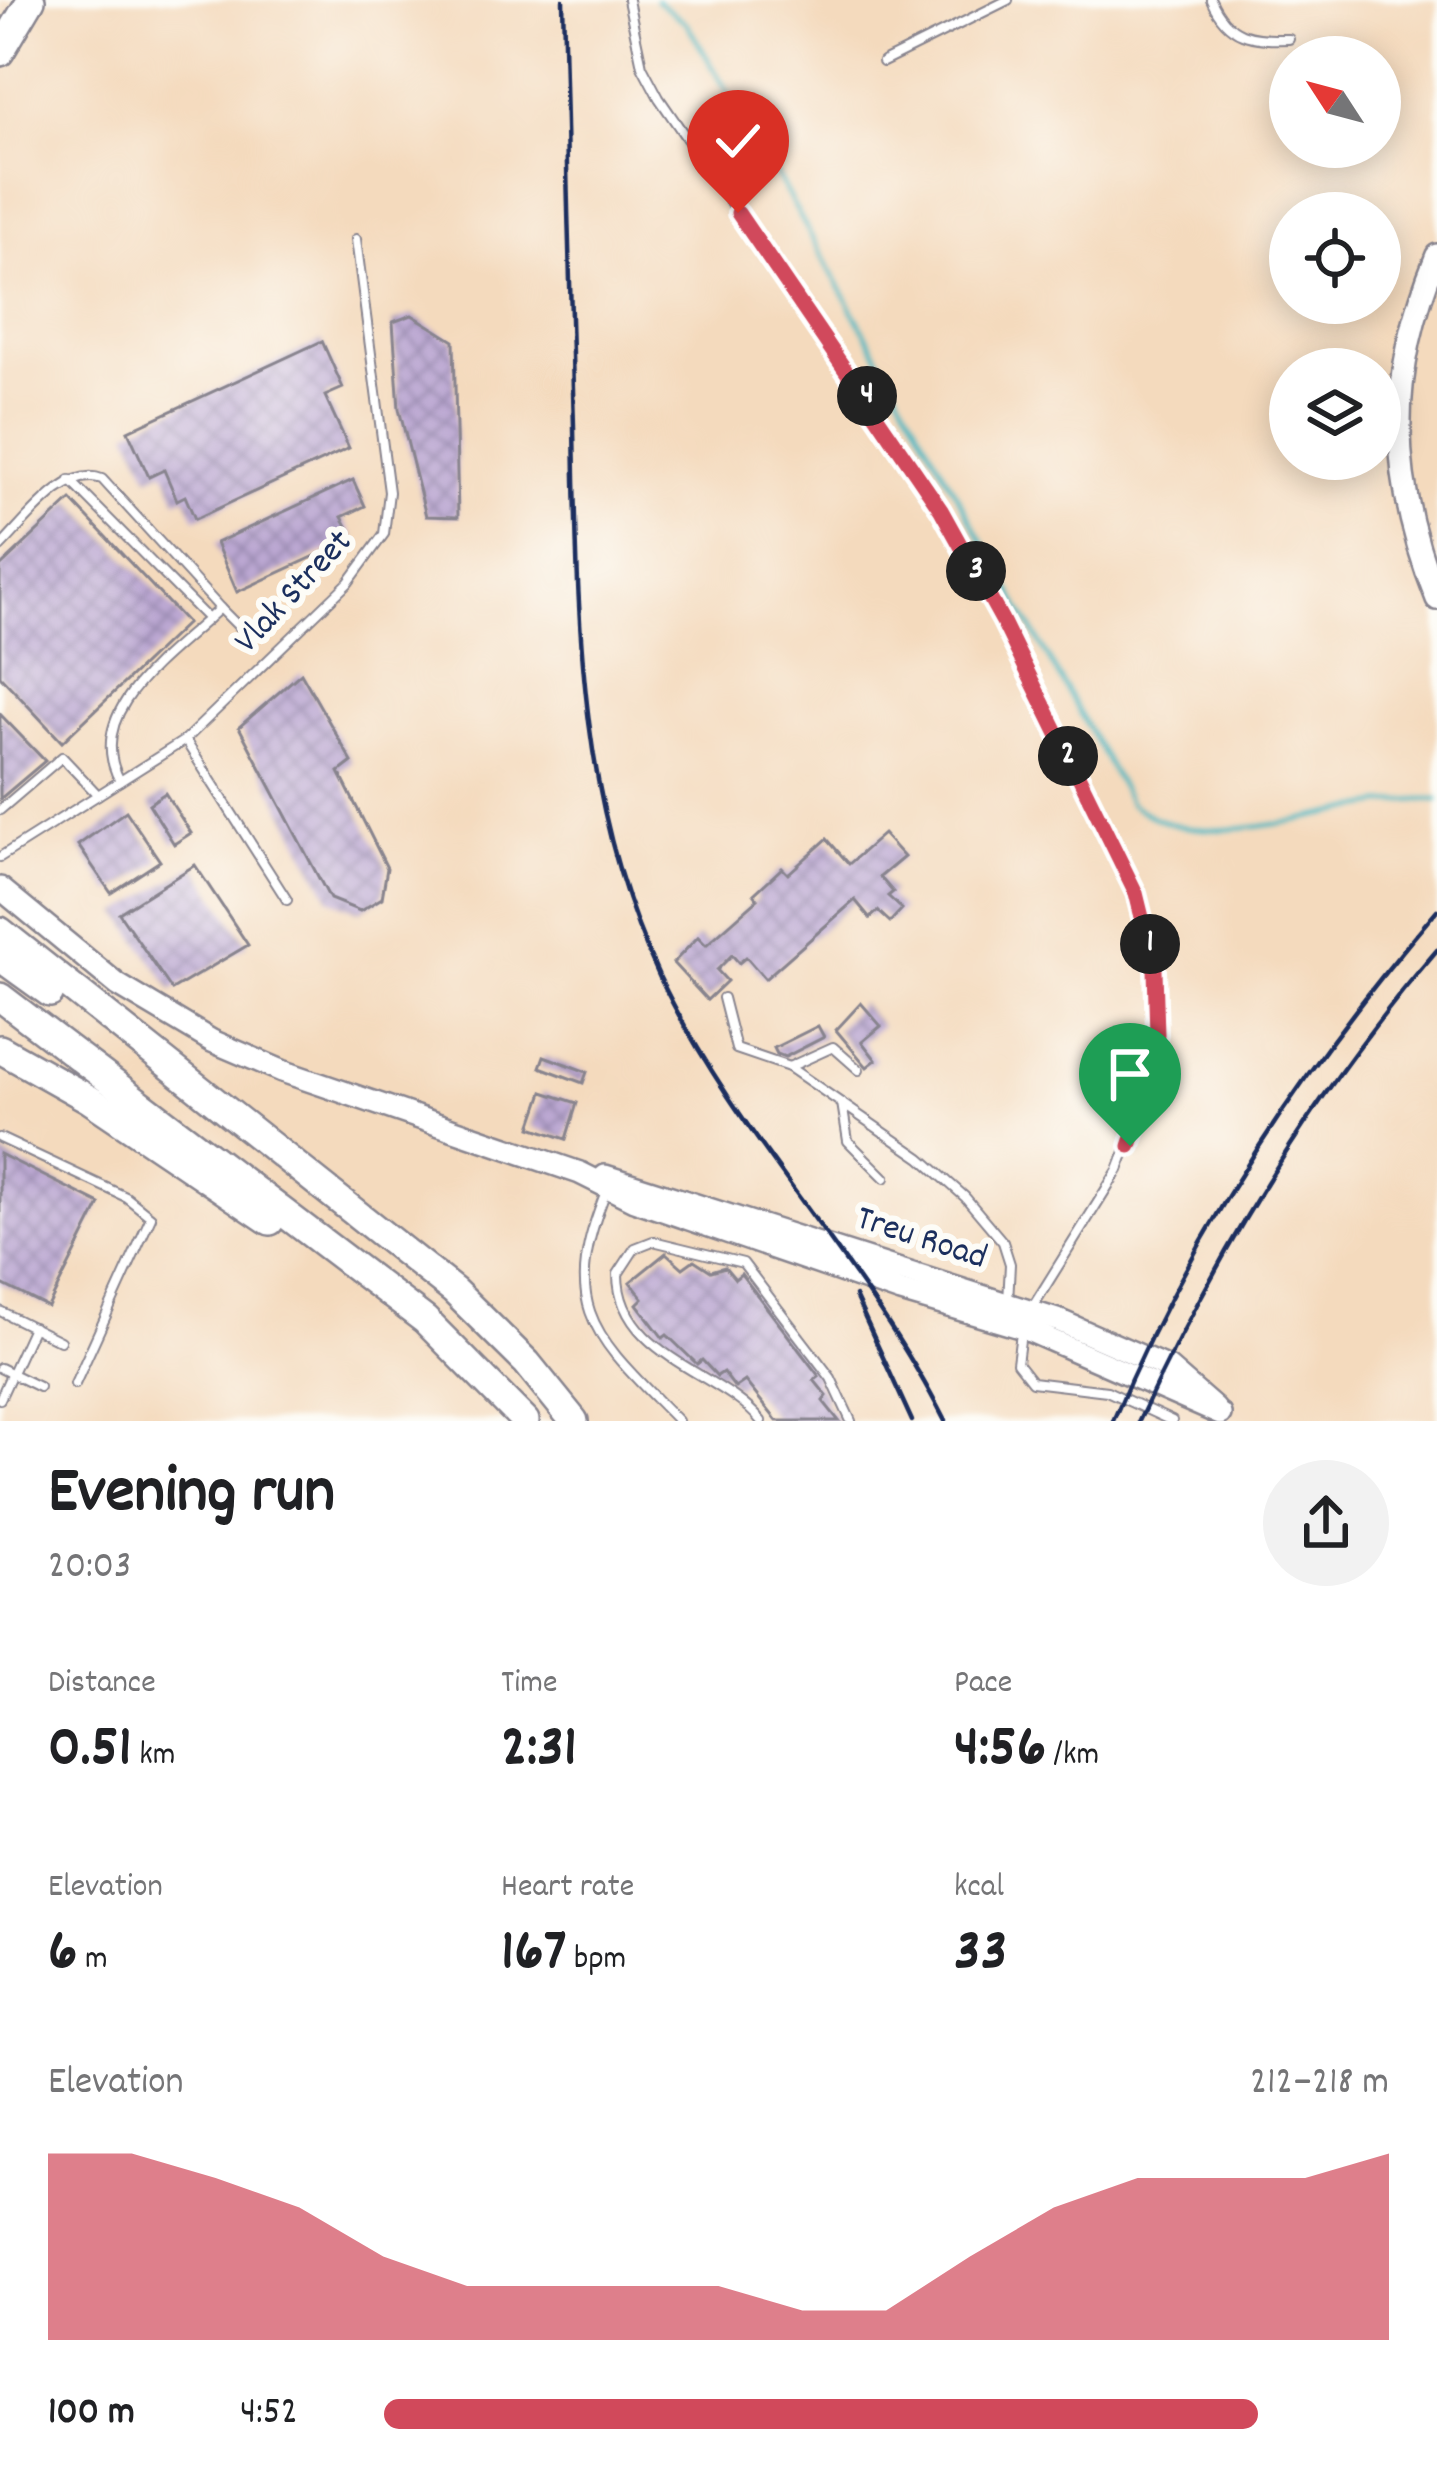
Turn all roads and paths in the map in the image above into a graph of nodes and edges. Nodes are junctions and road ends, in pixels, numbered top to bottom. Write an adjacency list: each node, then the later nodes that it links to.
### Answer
1 (31, 0): 6 (highway)
2 (628, 0): 38 (lane)
3 (1008, 0): 7 (lane)
4 (1211, 0): 5 (lane)
5 (1269, 39)
6 (0, 52)
7 (883, 62)
8 (356, 239): 16 (lane, Vlak Street)
9 (1437, 255): 12 (street)
10 (70, 480): 11 (lane); 13 (lane); 14 (lane)
11 (0, 547)
12 (1437, 599)
13 (220, 608): 14 (lane); 15 (lane)
14 (208, 619): 17 (lane)
15 (248, 635)
16 (184, 740): 17 (lane, Vlak Street); 22 (lane)
17 (120, 781): 18 (lane, Vlak Street)
18 (98, 795): 19 (lane); 20 (lane, Vlak Street)
19 (0, 810)
20 (0, 857)
21 (0, 888): 34 (street, Treu Road)
22 (287, 900)
23 (0, 931): 28 (highway)
24 (0, 957): 28 (highway)
25 (0, 997): 37 (highway)
26 (723, 998): 29 (lane)
27 (0, 1048): 37 (highway)
28 (159, 1058): 48 (highway)
29 (788, 1067): 30 (lane); 31 (lane)
30 (860, 1070)
31 (842, 1103): 33 (lane); 35 (lane)
32 (0, 1138): 43 (lane)
33 (885, 1178)
34 (609, 1182): 35 (street, Treu Road); 38 (street, Treu Road); 49 (lane)
35 (1008, 1303): 38 (street, Treu Road)
36 (0, 1311): 39 (lane)
37 (424, 1320): 47 (highway)
38 (1027, 1320): 46 (street, Treu Road); 52 (lane)
39 (33, 1327): 40 (lane); 42 (lane)
40 (60, 1341)
41 (0, 1368): 42 (lane)
42 (12, 1374): 44 (lane); 45 (lane)
43 (75, 1384)
44 (39, 1387)
45 (0, 1399)
46 (1224, 1418)
47 (526, 1421)
48 (574, 1421)
49 (678, 1421)
50 (761, 1421): 51 (lane)
51 (851, 1421)
52 (1172, 1421)

